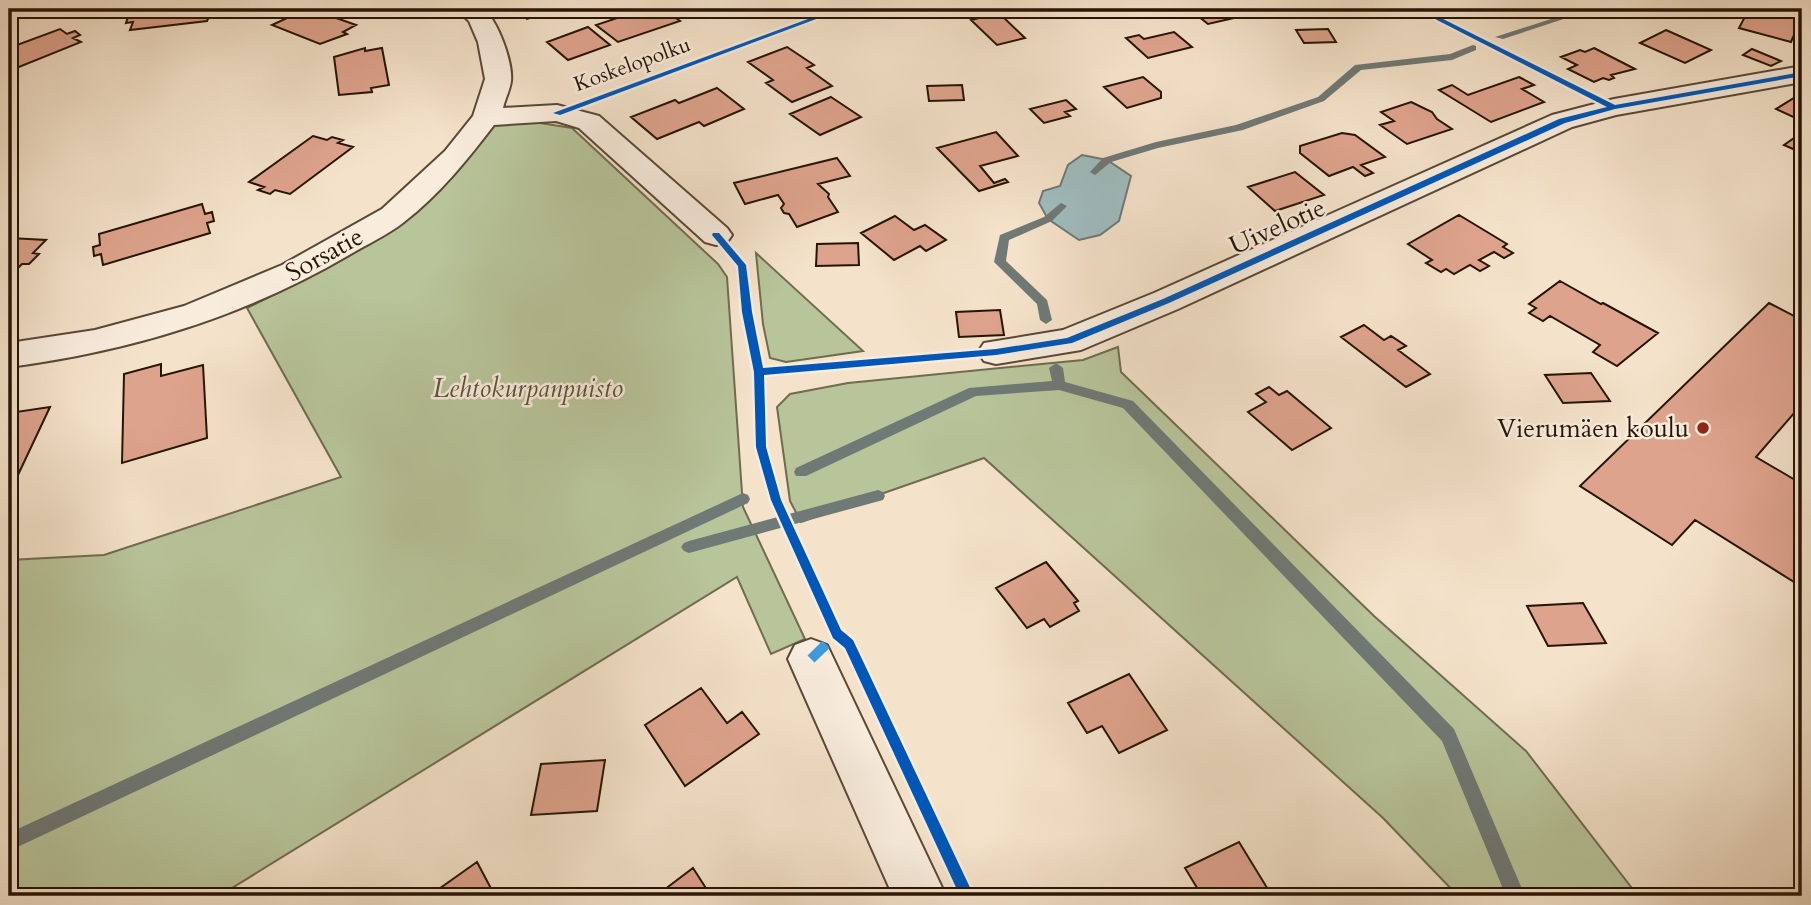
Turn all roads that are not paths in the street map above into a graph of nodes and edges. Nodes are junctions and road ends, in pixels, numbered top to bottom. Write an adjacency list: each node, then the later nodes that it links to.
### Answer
1 (468, 9): 3 (street, Sorsatie)
2 (1802, 74): 5 (street, Uivelotie)
3 (486, 117): 4 (street); 6 (street, Sorsatie)
4 (716, 234)
5 (996, 352)
6 (9, 355)
7 (811, 659): 8 (street)
8 (920, 896)

